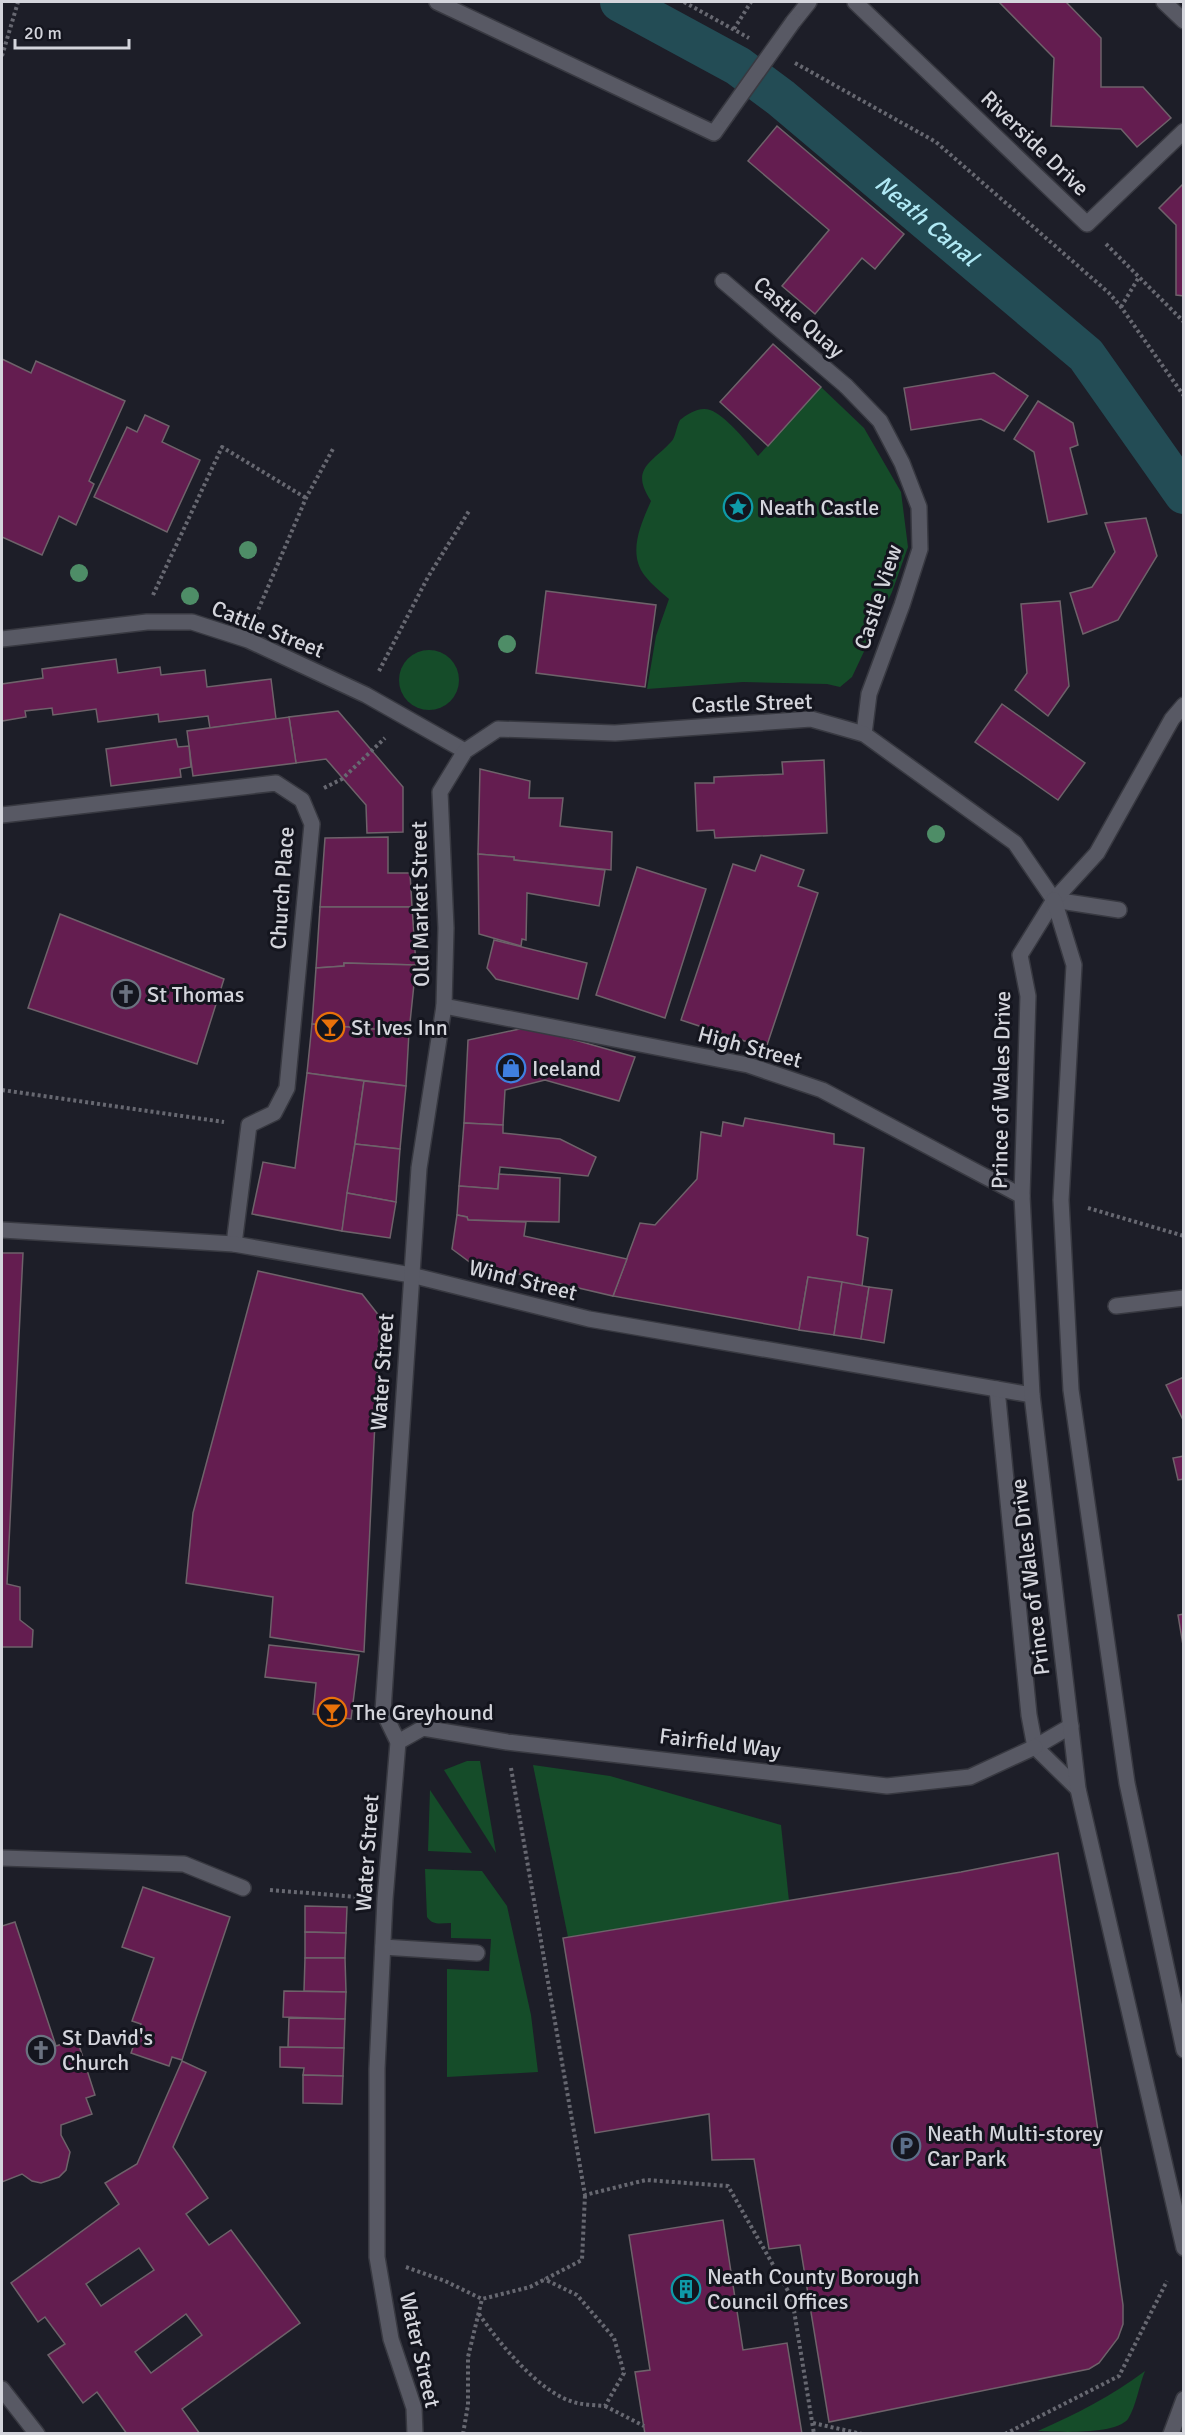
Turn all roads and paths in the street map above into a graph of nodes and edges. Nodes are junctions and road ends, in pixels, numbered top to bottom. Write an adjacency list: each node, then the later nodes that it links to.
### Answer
1 (18, 2): 11 (path)
2 (437, 2): 5 (street, bridge)
3 (684, 2): 9 (path)
4 (752, 2): 9 (path)
5 (809, 2)
6 (855, 2): 14 (street, Riverside Drive)
7 (1164, 2): 8 (street)
8 (1184, 21)
9 (734, 29): 10 (path)
10 (754, 40)
11 (2, 56)
12 (794, 63): 17 (path)
13 (1184, 131): 14 (street, Riverside Drive)
14 (1087, 225): 15 (path)
15 (1139, 277): 17 (path); 18 (path)
16 (723, 281): 19 (street, Castle Quay)
17 (1121, 307): 20 (path)
18 (1184, 322)
19 (846, 386): 30 (street, Castle View)
20 (1184, 396)
21 (334, 447): 22 (path)
22 (306, 498): 24 (path); 25 (path)
23 (469, 511): 27 (path)
24 (256, 615)
25 (147, 622): 26 (street, Cattle Street); 27 (street, Cattle Street)
26 (2, 639)
27 (366, 695): 29 (street, Cattle Street)
28 (1184, 705): 34 (street, Prince of Wales Drive)
29 (406, 718): 31 (street, Cattle Street); 32 (path)
30 (864, 734): 31 (street, Castle Street); 34 (street, Castle Street)
31 (465, 752): 36 (street, Old Market Street)
32 (302, 800): 33 (street, Church Place); 38 (street, Church Place)
33 (2, 815)
34 (1054, 900): 35 (street); 39 (street, Prince of Wales Drive); 40 (street)
35 (1119, 910)
36 (444, 1006): 39 (street, High Street); 44 (street, Old Market Street)
37 (2, 1090): 38 (path)
38 (249, 1125): 43 (street)
39 (1022, 1196): 48 (street, Prince of Wales Drive)
40 (1061, 1200): 42 (path); 59 (street)
41 (2, 1230): 43 (street, Wind Street)
42 (1184, 1236)
43 (234, 1244): 44 (street, Wind Street)
44 (411, 1275): 47 (street, Wind Street); 50 (street, Water Street)
45 (1184, 1298): 46 (street)
46 (1116, 1306)
47 (997, 1389): 48 (street, Wind Street); 52 (street)
48 (1032, 1395): 49 (street, Prince of Wales Drive)
49 (1071, 1726): 52 (street, Fairfield Way); 53 (street, Prince of Wales Drive)
50 (398, 1742): 51 (street, Fairfield Way); 56 (street, Water Street)
51 (507, 1742): 52 (street, Fairfield Way); 60 (path)
52 (1035, 1747): 53 (street)
53 (1078, 1789): 61 (street, Prince of Wales Drive)
54 (2, 1858): 55 (street)
55 (243, 1888): 56 (path)
56 (385, 1899): 57 (street, Water Street)
57 (383, 1947): 58 (street); 62 (street, Water Street)
58 (477, 1953)
59 (1184, 2050)
60 (585, 2195): 63 (path); 70 (path)
61 (1184, 2248)
62 (377, 2257): 65 (path); 73 (street, Water Street)
63 (544, 2279): 65 (path); 69 (path)
64 (1167, 2281): 77 (path)
65 (482, 2299): 66 (path)
66 (479, 2314): 69 (path); 74 (path)
67 (2, 2389): 72 (street)
68 (1184, 2399): 80 (street)
69 (605, 2406): 71 (path)
70 (813, 2423): 75 (path); 76 (path)
71 (644, 2426)
72 (37, 2433)
73 (415, 2433)
74 (463, 2433)
75 (814, 2433)
76 (862, 2433)
77 (1005, 2433)
78 (1034, 2433): 79 (path)
79 (1041, 2433)
80 (1170, 2433)

